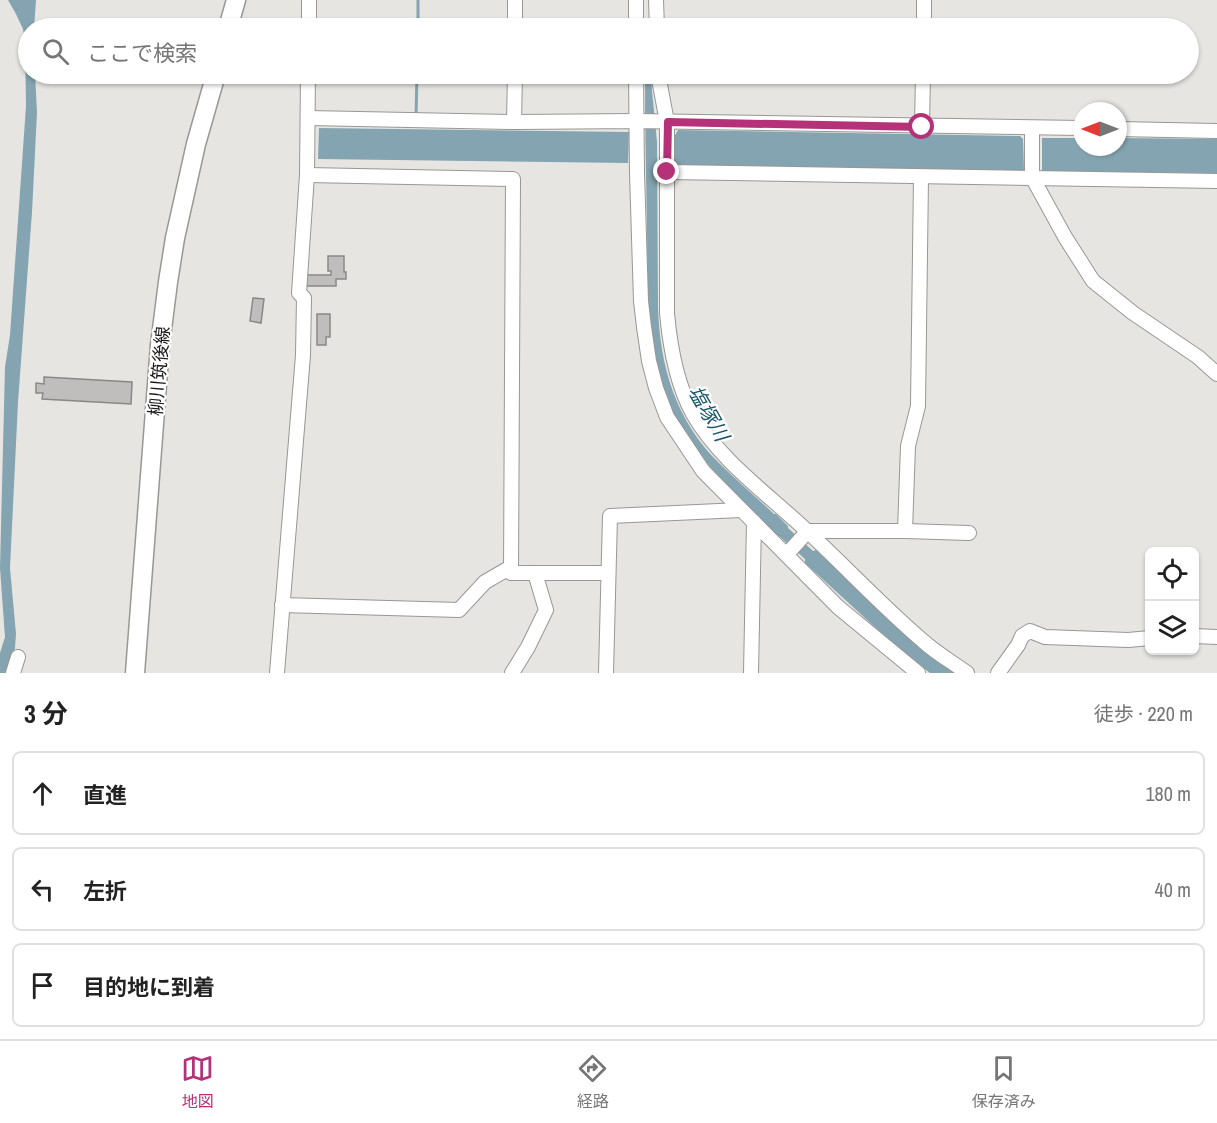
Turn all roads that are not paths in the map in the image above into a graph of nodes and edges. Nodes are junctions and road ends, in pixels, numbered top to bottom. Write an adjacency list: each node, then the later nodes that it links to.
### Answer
1 (236, 0): 7 (main road)
2 (309, 0): 8 (street)
3 (515, 0): 9 (street)
4 (636, 0): 10 (street)
5 (656, 0): 11 (street)
6 (924, 0): 12 (street)
7 (231, 18)
8 (309, 18)
9 (515, 18)
10 (636, 18)
11 (657, 18)
12 (924, 18)
13 (213, 84): 49 (main road, 柳川筑後線)
14 (308, 84): 19 (street)
15 (515, 84): 21 (street)
16 (636, 84): 20 (street)
17 (660, 84): 22 (street)
18 (923, 84): 23 (street)
19 (308, 118): 21 (street); 29 (street)
20 (636, 121): 21 (street); 22 (street); 34 (street)
21 (514, 122)
22 (668, 122): 23 (street); 28 (street)
23 (922, 127): 24 (street)
24 (1032, 128): 25 (street); 31 (street)
25 (1073, 128)
26 (1127, 129): 27 (street)
27 (1217, 131)
28 (667, 172): 30 (street); 38 (street)
29 (307, 175): 40 (street); 43 (street)
30 (921, 177): 31 (street); 36 (street)
31 (1032, 177): 32 (street); 33 (street)
32 (1217, 181)
33 (1217, 374)
34 (741, 510): 35 (street); 42 (street)
35 (754, 522): 39 (street); 53 (street)
36 (905, 531): 37 (street); 38 (street)
37 (969, 533)
38 (806, 534): 39 (street); 55 (street)
39 (787, 554): 54 (street)
40 (510, 567): 41 (street); 43 (street)
41 (535, 573): 42 (street); 51 (street)
42 (608, 573): 52 (street)
43 (282, 605): 50 (street)
44 (1199, 636): 45 (street)
45 (1217, 637)
46 (1145, 638): 56 (street)
47 (18, 657): 48 (street)
48 (13, 673)
49 (135, 673)
50 (277, 673)
51 (512, 673)
52 (606, 673)
53 (751, 673)
54 (918, 673)
55 (967, 673)
56 (998, 673)

